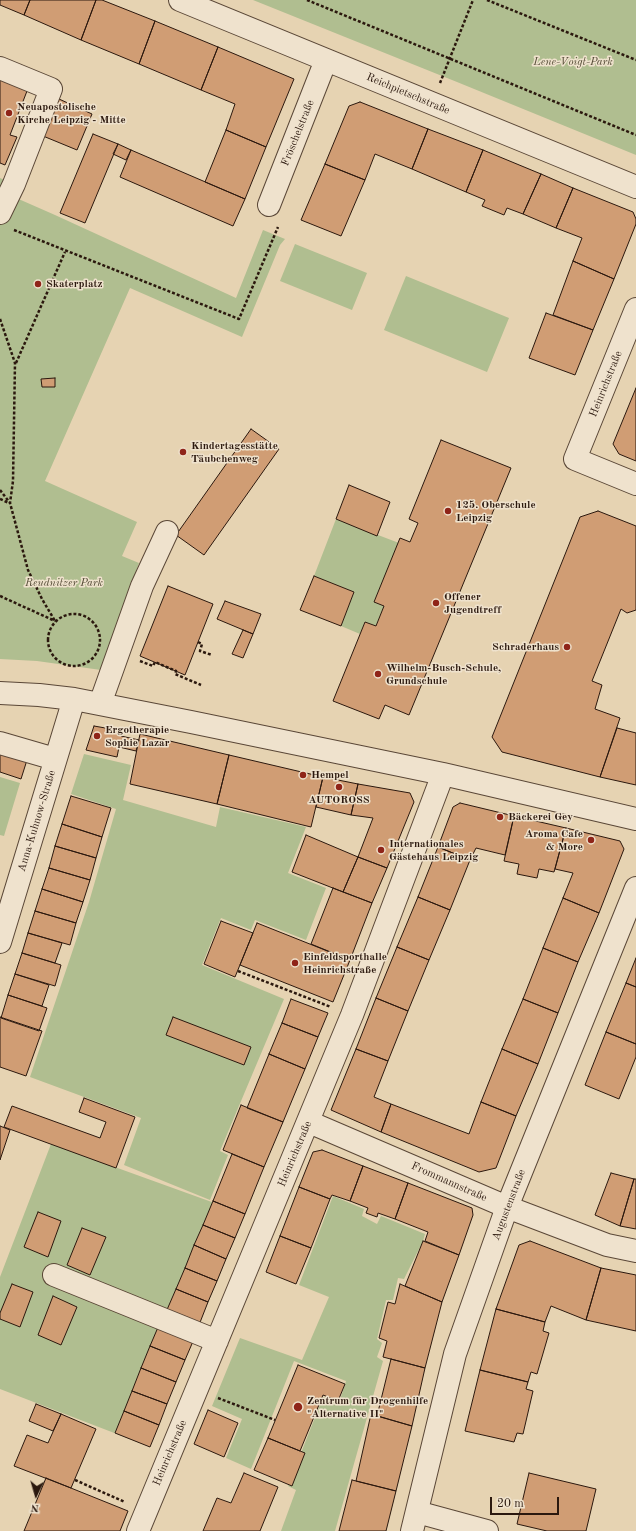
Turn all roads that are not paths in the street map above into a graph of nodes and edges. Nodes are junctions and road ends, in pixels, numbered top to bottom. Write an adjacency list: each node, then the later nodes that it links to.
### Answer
1 (180, 0): 2 (street, Reichpietschstraße)
2 (326, 60): 4 (street, Reichpietschstraße); 5 (street, Fröschelstraße)
3 (0, 68): 6 (street)
4 (636, 187)
5 (269, 204)
6 (4, 221)
7 (636, 309): 8 (street, Heinrichstraße)
8 (636, 484)
9 (167, 532): 12 (street)
10 (0, 693): 11 (street)
11 (74, 699): 12 (street); 14 (street, Anna-Kuhnow-Straße)
12 (100, 704): 15 (street)
13 (0, 743): 14 (street)
14 (55, 759): 18 (street, Anna-Kuhnow-Straße)
15 (443, 774): 16 (street); 19 (street, Heinrichstraße)
16 (636, 819)
17 (636, 888): 20 (street, Augustenstraße)
18 (0, 942)
19 (308, 1122): 20 (street, Frommannstraße); 23 (street, Heinrichstraße)
20 (508, 1207): 21 (street, Frommannstraße); 24 (street, Augustenstraße)
21 (636, 1251)
22 (54, 1275): 23 (street)
23 (217, 1341): 25 (street, Heinrichstraße)
24 (414, 1521): 26 (street)
25 (138, 1531)
26 (487, 1531)

